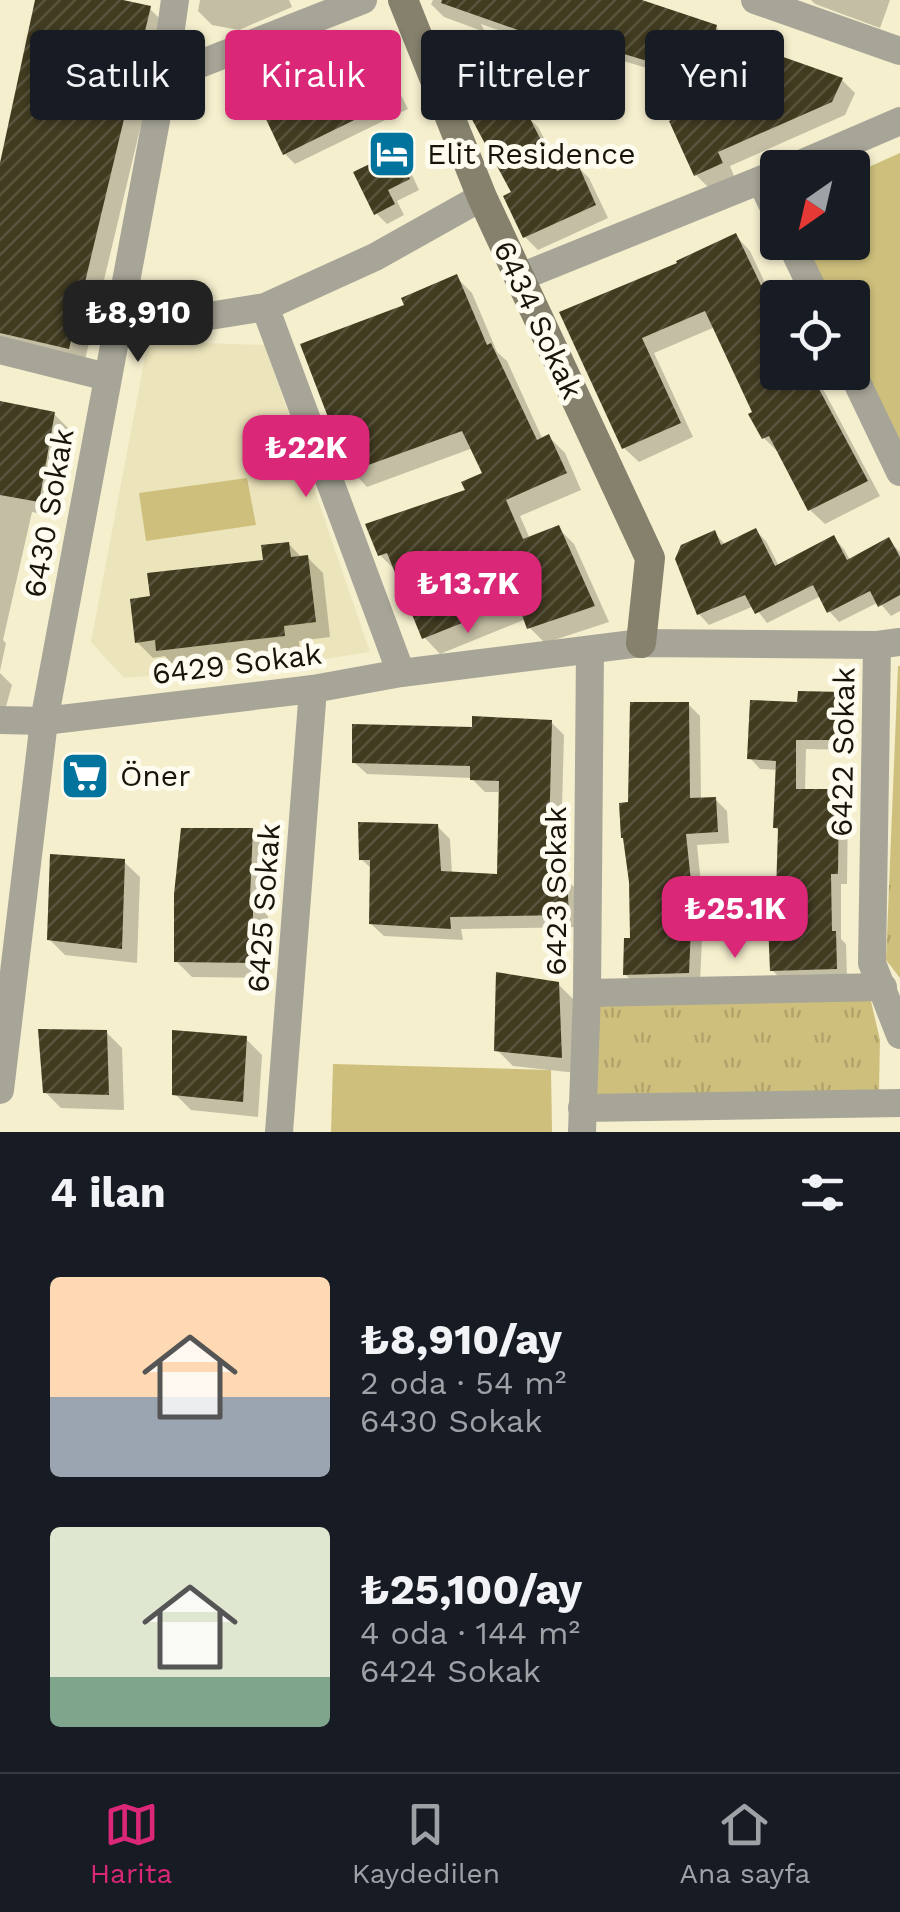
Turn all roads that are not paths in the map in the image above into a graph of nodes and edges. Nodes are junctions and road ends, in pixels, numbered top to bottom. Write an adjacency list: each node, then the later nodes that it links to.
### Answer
1 (175, 0): 5 (street, 6430 Sokak)
2 (363, 0): 7 (street)
3 (403, 0): 12 (street, 6434 Sokak)
4 (756, 0): 6 (street)
5 (171, 30)
6 (900, 51)
7 (205, 62)
8 (156, 120): 15 (street, 6430 Sokak)
9 (900, 121): 10 (street)
10 (833, 150)
11 (760, 181): 13 (street)
12 (482, 197): 13 (street, 6434 Sokak); 14 (street)
13 (518, 278): 20 (street, 6434 Sokak)
14 (265, 307): 15 (street); 23 (street)
15 (116, 330): 17 (street, 6430 Sokak)
16 (0, 350): 17 (street)
17 (106, 377): 26 (street, 6430 Sokak)
18 (861, 390): 19 (street)
19 (900, 472)
20 (641, 643): 21 (street, 6429 Sokak); 22 (street, 6429 Sokak)
21 (888, 644): 27 (street, 6422 Sokak)
22 (590, 651): 23 (street, 6429 Sokak); 28 (street, 6423 Sokak)
23 (401, 673): 24 (street, 6429 Sokak)
24 (312, 688): 26 (street, 6429 Sokak); 33 (street, 6425 Sokak)
25 (0, 720): 26 (street, 6429 Sokak)
26 (44, 721): 30 (street, 6430 Sokak)
27 (883, 987): 28 (street); 29 (street, 6422 Sokak)
28 (588, 993): 32 (street, 6423 Sokak)
29 (900, 1035)
30 (0, 1090)
31 (900, 1102): 32 (street)
32 (582, 1120)
33 (280, 1132)

